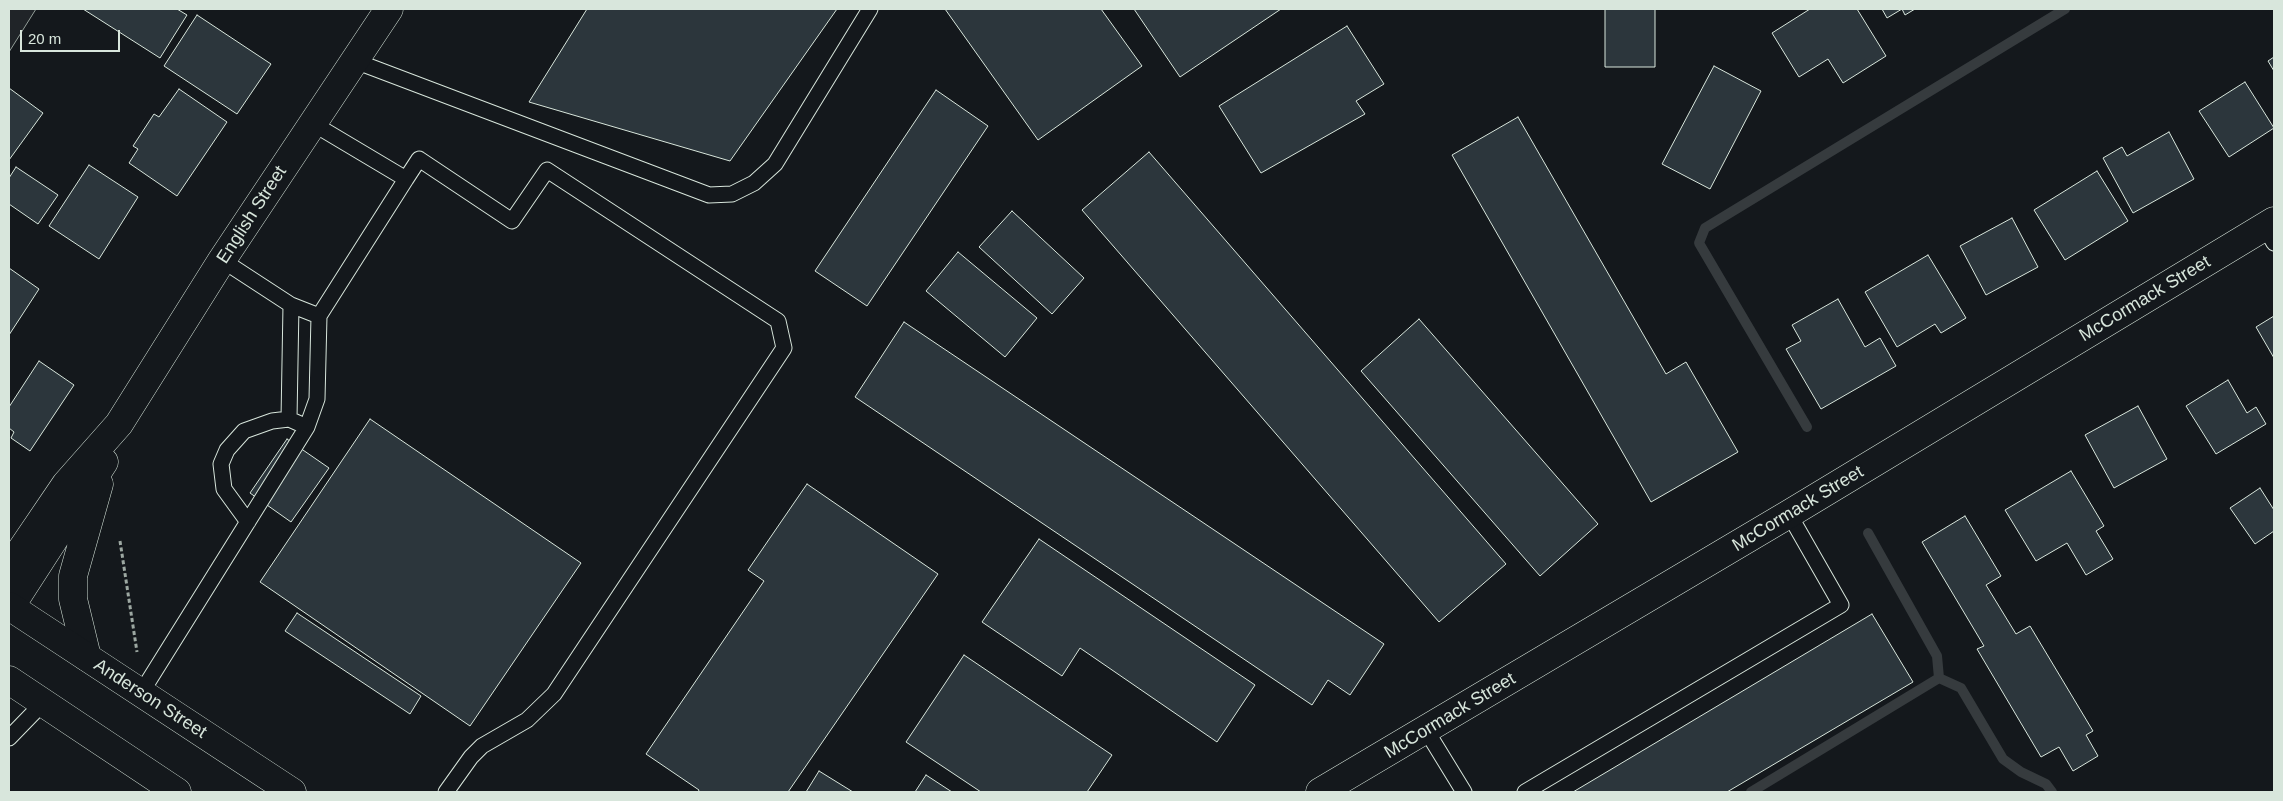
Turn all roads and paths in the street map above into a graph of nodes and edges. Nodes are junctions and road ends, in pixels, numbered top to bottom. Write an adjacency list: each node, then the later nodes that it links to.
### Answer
1 (389, 9): 3 (street, English Street)
2 (870, 9): 3 (lane)
3 (354, 61): 4 (street, English Street)
4 (312, 124): 5 (lane); 7 (street, English Street)
5 (406, 179): 9 (lane); 30 (lane)
6 (2271, 230): 14 (street, McCormack Street)
7 (222, 260): 8 (lane); 11 (street, English Street)
8 (291, 305): 9 (lane); 10 (lane)
9 (319, 316): 12 (lane)
10 (289, 419): 12 (lane); 15 (lane)
11 (119, 424): 13 (street, English Street); 17 (street, English Street)
12 (307, 427): 15 (lane)
13 (106, 461): 20 (street, English Street); 22 (street)
14 (1789, 514): 26 (street, McCormack Street); 33 (lane)
15 (248, 522): 24 (lane)
16 (9, 526): 17 (street)
17 (36, 527): 19 (street, English Street)
18 (120, 541): 21 (path)
19 (9, 568)
20 (9, 608): 22 (street, Anderson Street)
21 (135, 638)
22 (87, 657): 24 (street, Anderson Street)
23 (9, 680): 25 (street)
24 (141, 693): 29 (street, Anderson Street)
25 (43, 703): 27 (lane); 28 (street)
26 (1426, 730): 31 (street, McCormack Street); 32 (lane)
27 (9, 738)
28 (177, 792)
29 (292, 792)
30 (446, 792)
31 (1320, 792)
32 (1464, 792)
33 (1525, 792)

